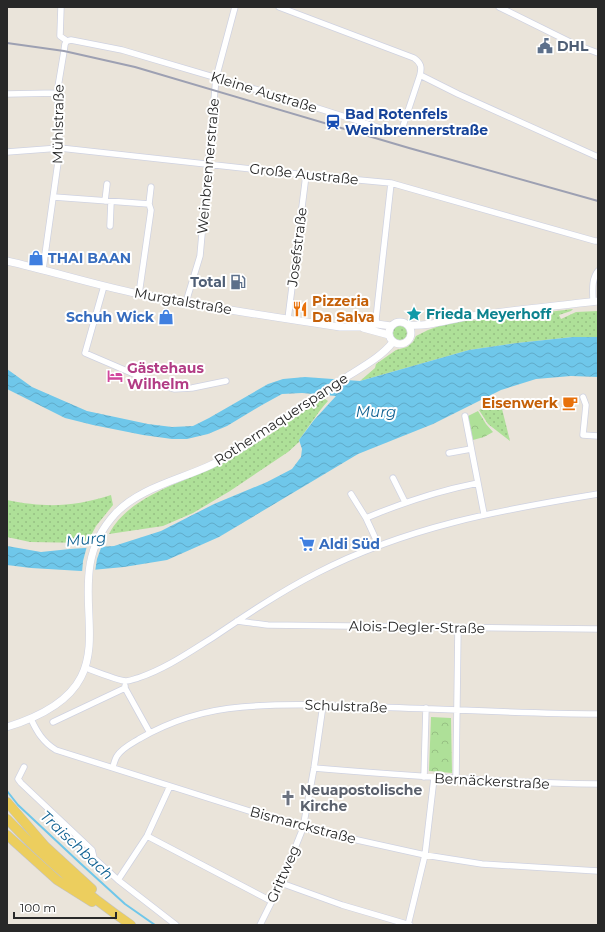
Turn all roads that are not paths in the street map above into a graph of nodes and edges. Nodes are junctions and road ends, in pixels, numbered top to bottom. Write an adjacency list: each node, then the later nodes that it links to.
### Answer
1 (61, 7): 5 (street)
2 (235, 7): 8 (street, Weinbrennerstraße)
3 (279, 7): 7 (street)
4 (499, 7): 6 (street)
5 (67, 41): 8 (street, Kleine Austraße); 9 (street, Mühlstraße)
6 (598, 52)
7 (420, 75): 8 (street, Kleine Austraße); 13 (street)
8 (216, 78): 14 (street, Weinbrennerstraße)
9 (57, 93): 10 (street); 11 (street, Mühlstraße)
10 (7, 94)
11 (60, 148): 12 (street, Große Austraße); 14 (street, Große Austraße); 19 (street, Mühlstraße)
12 (7, 152)
13 (598, 157)
14 (208, 164): 15 (street, Große Austraße); 30 (street, Weinbrennerstraße)
15 (306, 175): 16 (street, Große Austraße); 31 (street, Josefstraße)
16 (391, 183): 23 (street, Große Austraße); 32 (street)
17 (107, 184): 20 (street)
18 (151, 187): 21 (street)
19 (54, 197): 20 (street); 25 (street, Mühlstraße)
20 (108, 202): 21 (street); 22 (street)
21 (149, 204): 28 (street)
22 (110, 226)
23 (596, 241)
24 (7, 261): 25 (street, Murgtalstraße)
25 (43, 269): 27 (street, Murgtalstraße)
26 (598, 271): 29 (street)
27 (104, 286): 28 (street, Murgtalstraße); 40 (street)
28 (139, 294): 30 (street, Murgtalstraße)
29 (596, 301): 33 (street, Murgtalstraße)
30 (186, 302): 31 (street, Murgtalstraße)
31 (288, 319): 36 (street, Murgtalstraße)
32 (377, 324): 35 (street, Murgtalstraße); 36 (street, Murgtalstraße)
33 (433, 324): 34 (street, Murgtalstraße); 37 (street, Murgtalstraße)
34 (408, 325): 35 (street, Murgtalstraße); 37 (street)
35 (391, 326): 38 (street)
36 (361, 327): 38 (street, Murgtalstraße)
37 (411, 334): 39 (street, Murgtalstraße)
38 (389, 335): 39 (street)
39 (393, 342): 57 (street, Rothermaquerspange)
40 (226, 381)
41 (583, 397): 43 (street)
42 (465, 416): 44 (street)
43 (598, 436)
44 (471, 449): 45 (street); 47 (street)
45 (449, 453)
46 (393, 478): 50 (street)
47 (478, 483): 50 (street); 51 (street)
48 (351, 494): 52 (street)
49 (598, 494): 51 (street)
50 (404, 502): 52 (street)
51 (484, 514): 53 (street)
52 (366, 518): 53 (street)
53 (379, 546): 54 (street)
54 (236, 621): 55 (street, Alois-Degler-Straße); 58 (street)
55 (458, 627): 56 (street, Alois-Degler-Straße); 62 (street)
56 (598, 629)
57 (86, 668): 58 (street); 64 (street, Rothermaquerspange)
58 (125, 681): 59 (street)
59 (125, 688): 65 (street); 68 (street)
60 (323, 705): 61 (street, Schulstraße); 68 (street, Schulstraße); 71 (street, Grittweg)
61 (426, 708): 62 (street, Schulstraße); 72 (street)
62 (457, 710): 63 (street, Schulstraße); 74 (street)
63 (598, 714)
64 (28, 720): 66 (street); 67 (street); 70 (street, Bismarckstraße)
65 (53, 722)
66 (7, 727)
67 (7, 730)
68 (150, 733): 70 (street, Schulstraße)
69 (24, 767): 84 (street)
70 (113, 767): 76 (street, Bismarckstraße)
71 (314, 768): 72 (street, Bernäckerstraße); 79 (street, Grittweg)
72 (424, 778): 73 (street, Bernäckerstraße)
73 (434, 778): 74 (street, Bernäckerstraße); 82 (street)
74 (456, 779): 75 (street, Bernäckerstraße)
75 (598, 784)
76 (170, 786): 79 (street, Bismarckstraße); 81 (street)
77 (7, 802): 87 (main road)
78 (7, 819): 87 (main road)
79 (303, 828): 82 (street, Bismarckstraße); 85 (street, Grittweg)
80 (7, 835): 87 (main road)
81 (147, 836): 84 (street); 86 (street)
82 (425, 855): 83 (street, Bismarckstraße); 91 (street)
83 (598, 871)
84 (118, 880): 89 (street)
85 (281, 883): 86 (street, Grittweg); 91 (street)
86 (271, 901): 90 (street, Grittweg)
87 (108, 909): 88 (main road)
88 (131, 925)
89 (176, 925)
90 (260, 925)
91 (409, 925)

